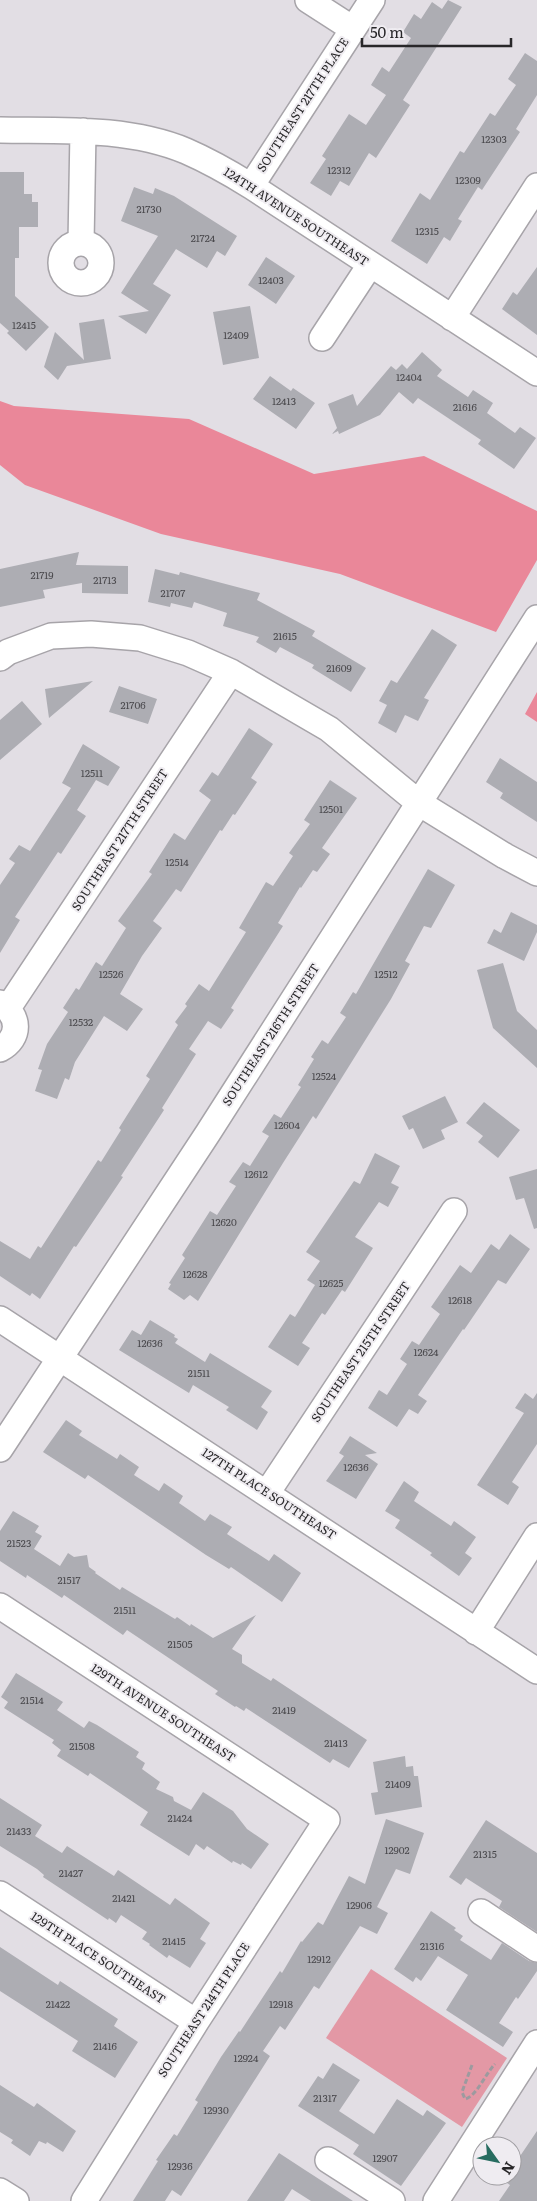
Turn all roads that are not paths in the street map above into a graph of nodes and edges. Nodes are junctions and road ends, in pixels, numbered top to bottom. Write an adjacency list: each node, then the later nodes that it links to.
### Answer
1 (308, 0): 3 (street)
2 (372, 0): 3 (street, SOUTHEAST 217TH PLACE)
3 (353, 29): 6 (street, SOUTHEAST 217TH PLACE)
4 (0, 130): 5 (street, 124TH AVENUE SOUTHEAST)
5 (83, 131): 6 (street, 124TH AVENUE SOUTHEAST); 8 (street)
6 (251, 186): 9 (street, 124TH AVENUE SOUTHEAST)
7 (537, 186): 10 (street)
8 (81, 243)
9 (370, 265): 10 (street, 124TH AVENUE SOUTHEAST); 11 (street)
10 (452, 318): 12 (street, 124TH AVENUE SOUTHEAST)
11 (322, 338)
12 (537, 373)
13 (537, 618): 16 (street, SOUTHEAST 216TH STREET)
14 (0, 658): 15 (street)
15 (231, 672): 16 (street); 18 (street, SOUTHEAST 217TH STREET)
16 (419, 803): 17 (street); 22 (street, SOUTHEAST 216TH STREET)
17 (537, 873)
18 (4, 1006): 19 (street, SOUTHEAST 217TH STREET)
19 (0, 1049)
20 (454, 1211): 24 (street, SOUTHEAST 215TH STREET)
21 (0, 1319): 22 (street, 127TH PLACE SOUTHEAST)
22 (60, 1358): 23 (street, SOUTHEAST 216TH STREET); 24 (street, 127TH PLACE SOUTHEAST)
23 (0, 1449)
24 (267, 1493): 27 (street, 127TH PLACE SOUTHEAST)
25 (537, 1536): 27 (street)
26 (0, 1606): 29 (street, 129TH AVENUE SOUTHEAST)
27 (476, 1632): 28 (street, 127TH PLACE SOUTHEAST)
28 (537, 1671)
29 (327, 1820): 33 (street, SOUTHEAST 214TH PLACE)
30 (0, 1894): 33 (street, 129TH PLACE SOUTHEAST)
31 (481, 1912): 32 (street)
32 (537, 1949)
33 (196, 2022): 38 (street, SOUTHEAST 214TH PLACE)
34 (537, 2043): 40 (street)
35 (328, 2160): 39 (street)
36 (0, 2191): 37 (street)
37 (16, 2201)
38 (84, 2201)
39 (392, 2201)
40 (436, 2201)

